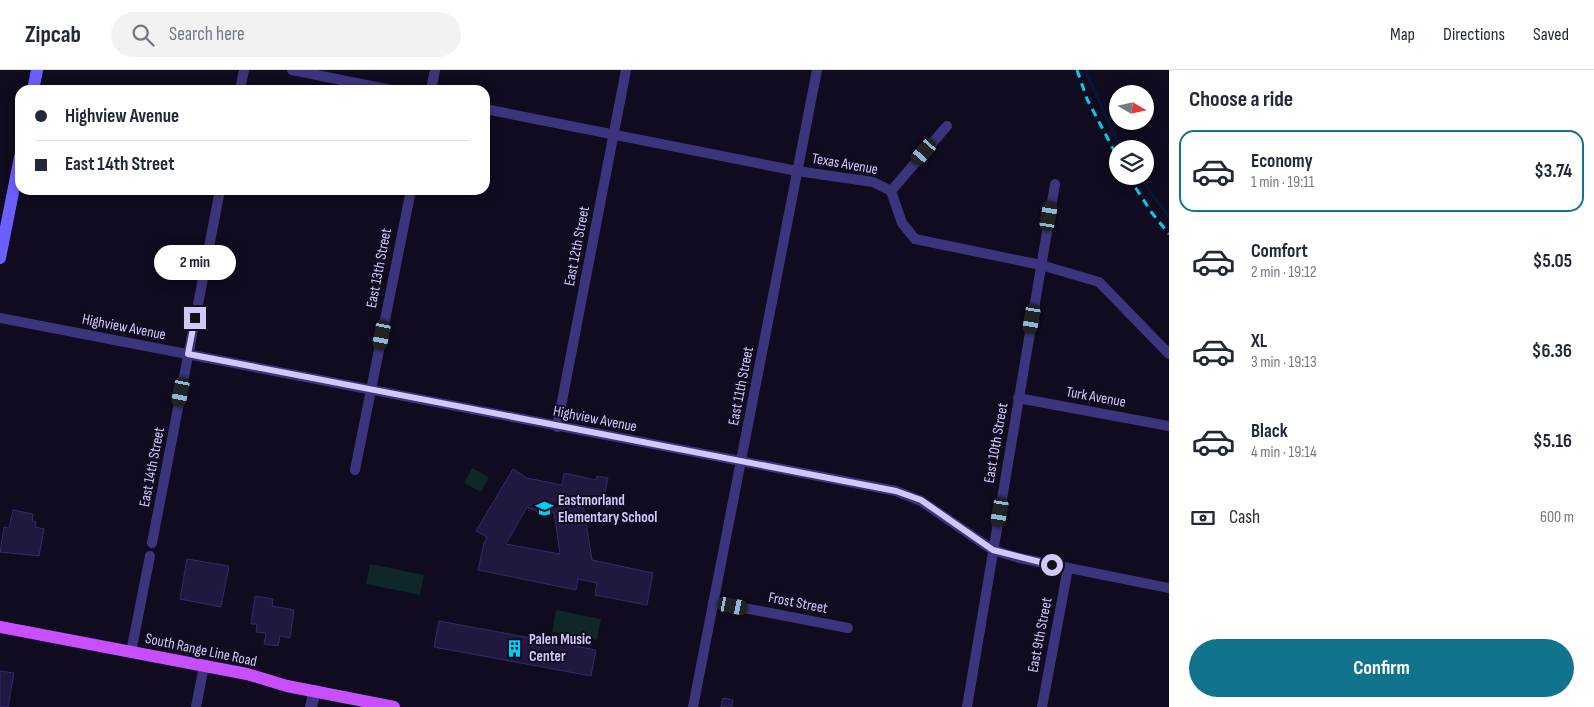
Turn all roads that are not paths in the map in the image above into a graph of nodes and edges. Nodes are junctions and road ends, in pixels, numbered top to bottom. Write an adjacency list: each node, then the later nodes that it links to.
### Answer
1 (37, 70): 7 (main road)
2 (244, 70): 8 (street)
3 (292, 70): 9 (street)
4 (435, 70): 10 (street)
5 (626, 70): 13 (street, East 12th Street)
6 (817, 70): 14 (street, East 11th Street)
7 (34, 85)
8 (241, 85)
9 (366, 85)
10 (432, 85)
11 (490, 109): 13 (street, Texas Avenue)
12 (947, 126): 17 (street)
13 (614, 134): 14 (street, Texas Avenue); 28 (street, East 12th Street)
14 (797, 171): 17 (street, Texas Avenue); 29 (street, East 11th Street)
15 (15, 182): 20 (main road)
16 (1054, 184): 21 (street, East 10th Street)
17 (891, 191): 21 (street, Texas Avenue)
18 (219, 195): 23 (street, East 14th Street)
19 (410, 195): 25 (street, East 13th Street)
20 (0, 258)
21 (1041, 265): 24 (street, Texas Avenue); 26 (street, East 10th Street)
22 (0, 318): 23 (street, Highview Avenue)
23 (188, 354): 25 (street, Highview Avenue); 31 (street, East 14th Street)
24 (1169, 354)
25 (371, 390): 28 (street, Highview Avenue); 30 (street, East 13th Street)
26 (1018, 398): 27 (street, Turk Avenue); 32 (street, East 10th Street)
27 (1169, 426)
28 (558, 427): 29 (street, Highview Avenue)
29 (741, 462): 32 (street, Highview Avenue); 36 (street, East 11th Street)
30 (355, 470)
31 (152, 543)
32 (993, 550): 34 (street, Highview Avenue); 46 (street, East 10th Street)
33 (150, 556): 39 (street)
34 (1068, 568): 35 (street, Highview Avenue); 47 (street, East 9th Street)
35 (1169, 588)
36 (714, 602): 38 (street, Frost Street); 45 (street, East 11th Street)
37 (0, 627): 39 (main road, South Range Line Road)
38 (848, 628)
39 (132, 652): 40 (main road, South Range Line Road)
40 (204, 666): 41 (main road, South Range Line Road); 42 (street)
41 (314, 691): 43 (street); 44 (main road, South Range Line Road)
42 (196, 707)
43 (312, 707)
44 (394, 707)
45 (693, 707)
46 (967, 707)
47 (1042, 707)

